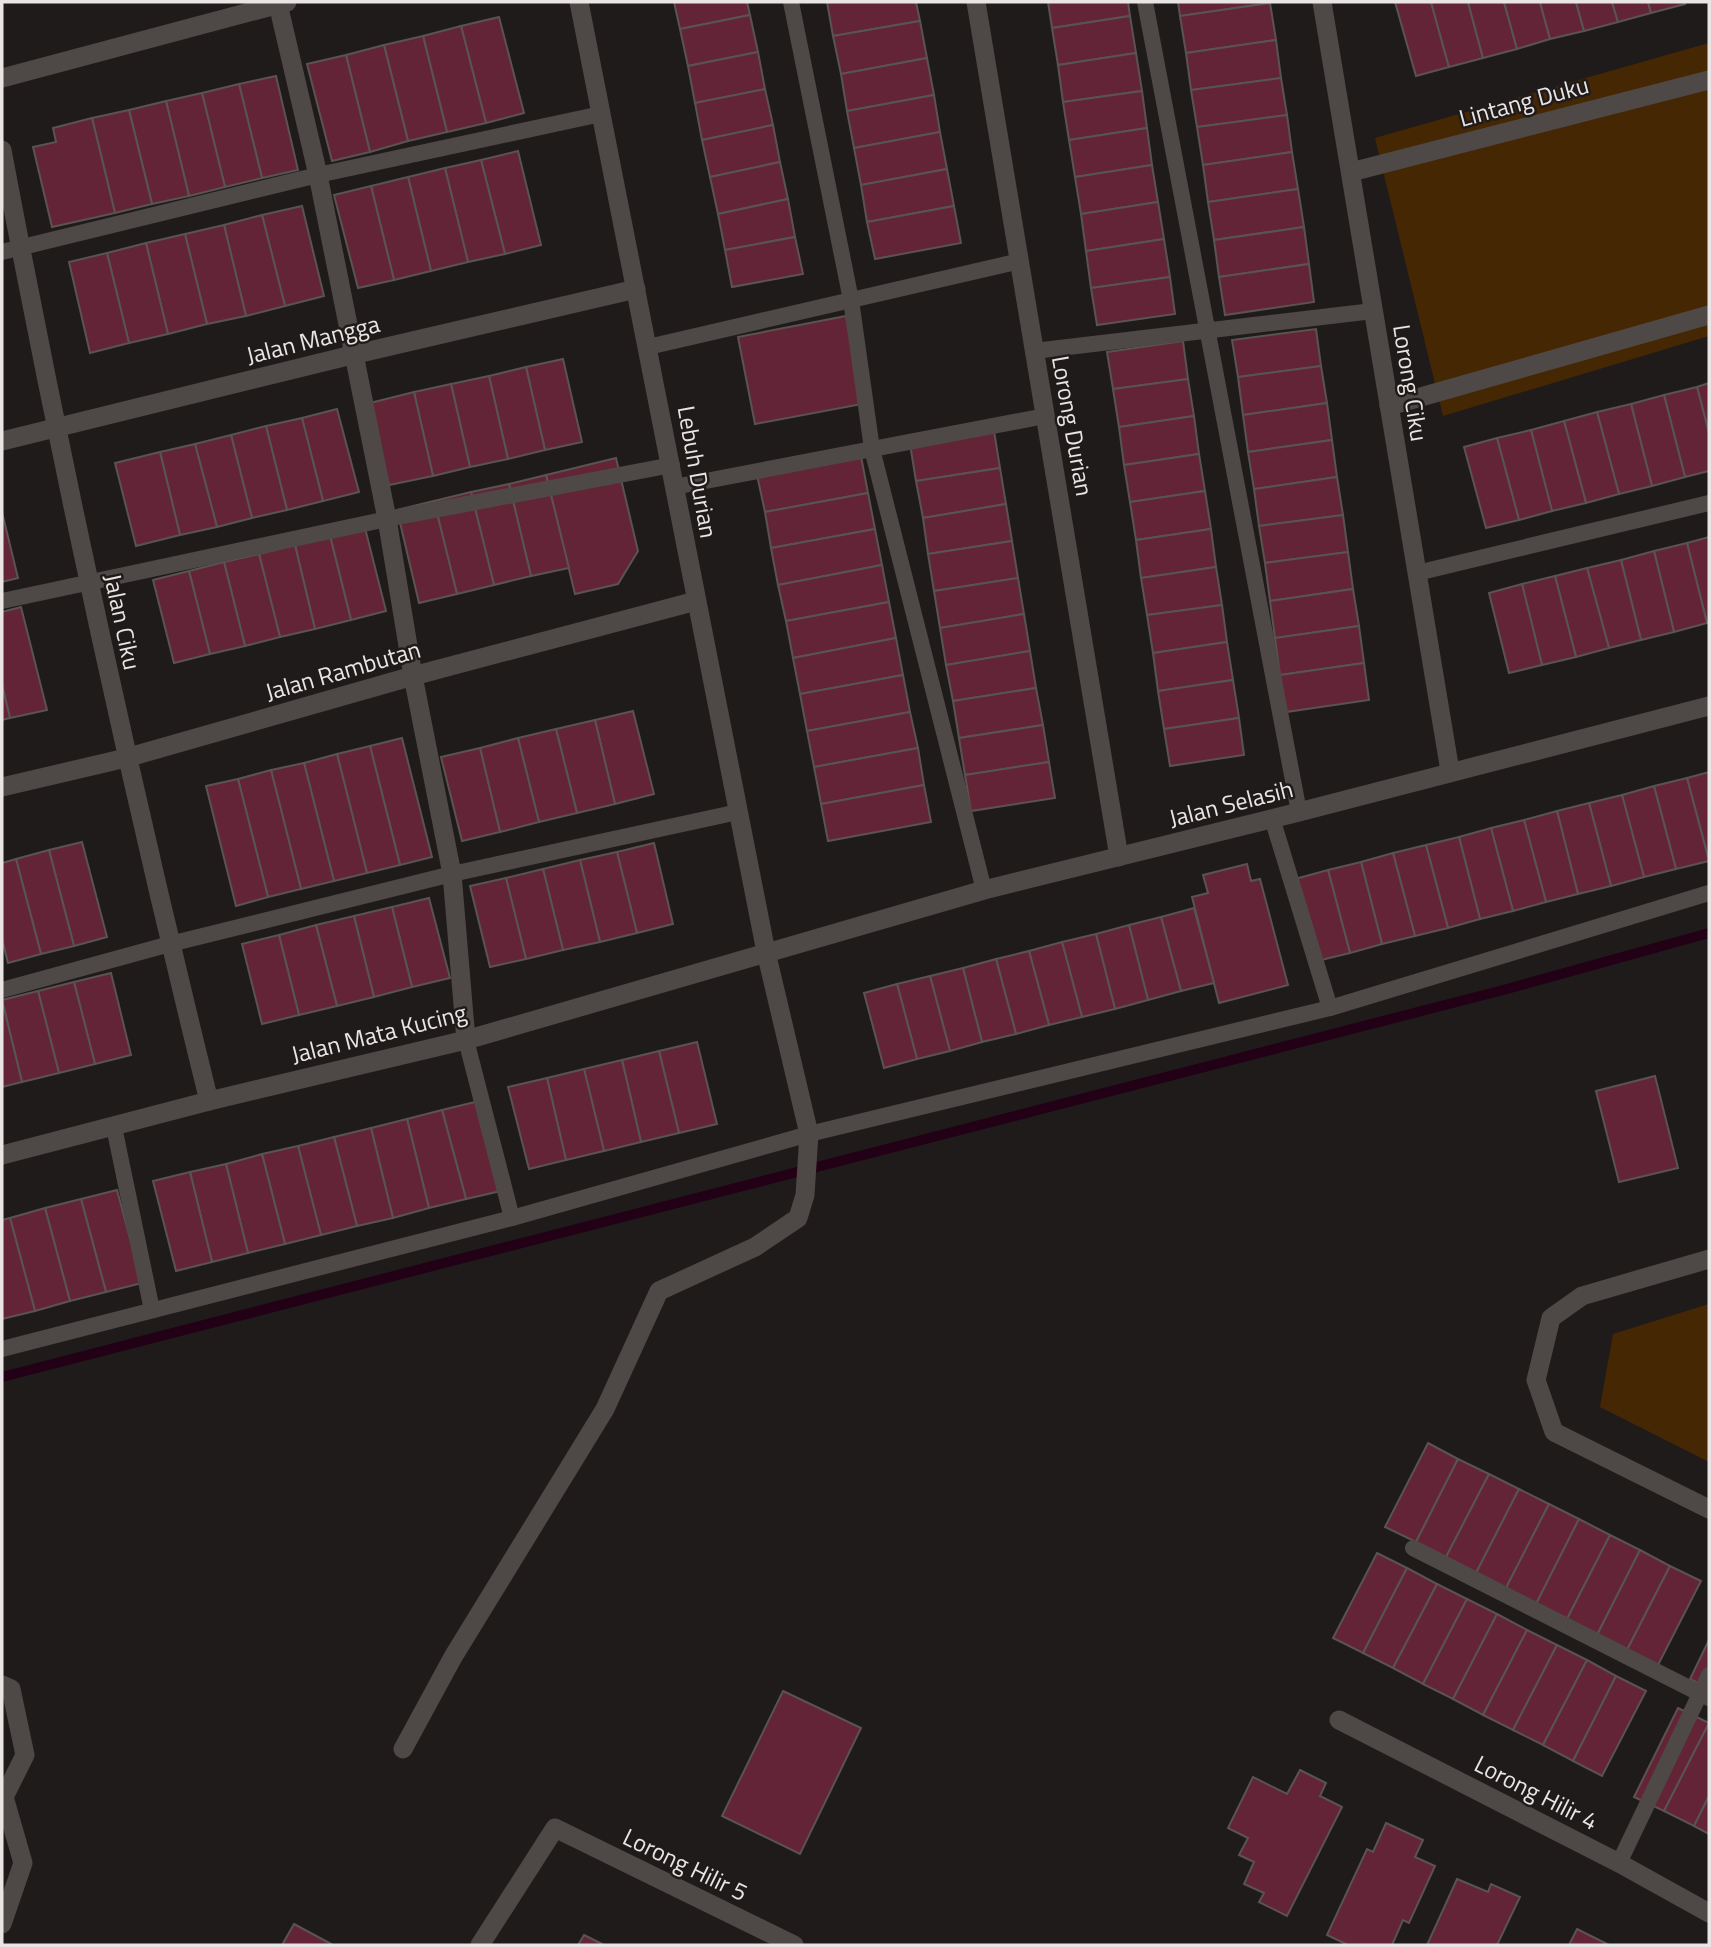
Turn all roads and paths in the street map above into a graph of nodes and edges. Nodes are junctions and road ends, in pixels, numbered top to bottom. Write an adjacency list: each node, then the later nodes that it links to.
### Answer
1 (579, 2): 9 (street, Lebuh Durian)
2 (791, 2): 16 (lane)
3 (976, 2): 14 (street, Lorong Durian)
4 (1145, 2): 19 (lane)
5 (1322, 2): 11 (street, Lorong Ciku)
6 (282, 3): 7 (street); 12 (street)
7 (2, 78)
8 (1709, 80): 11 (street, Lintang Duku)
9 (601, 114): 12 (lane); 15 (street, Lebuh Durian)
10 (2, 150): 13 (street, Jalan Ciku)
11 (1351, 173): 17 (street, Lorong Ciku)
12 (318, 175): 13 (lane); 22 (street)
13 (11, 250): 25 (street, Jalan Ciku)
14 (1020, 261): 16 (lane); 21 (street, Lorong Durian)
15 (636, 289): 20 (street, Lebuh Durian); 22 (street, Jalan Mangga)
16 (851, 300): 20 (lane); 27 (lane)
17 (1374, 311): 19 (lane); 23 (street, Lorong Ciku)
18 (1709, 315): 23 (street)
19 (1208, 331): 21 (lane); 41 (lane)
20 (648, 347): 28 (street, Lebuh Durian)
21 (1034, 351): 24 (street, Lorong Durian)
22 (352, 355): 25 (street, Jalan Mangga); 31 (street)
23 (1390, 406): 32 (street, Lorong Ciku)
24 (1045, 416): 27 (lane); 44 (street, Lorong Durian)
25 (56, 429): 26 (street, Jalan Mangga); 33 (street, Jalan Ciku)
26 (2, 441)
27 (872, 449): 29 (lane); 46 (lane)
28 (672, 465): 29 (street, Lebuh Durian); 31 (lane)
29 (674, 487): 35 (street, Lebuh Durian)
30 (1709, 503): 32 (lane)
31 (387, 519): 33 (lane); 36 (street)
32 (1417, 573): 39 (street, Lorong Ciku)
33 (89, 582): 34 (lane); 38 (street, Jalan Ciku)
34 (2, 601)
35 (696, 601): 36 (street, Jalan Rambutan); 42 (street, Lebuh Durian)
36 (413, 676): 38 (street, Jalan Rambutan); 45 (street)
37 (1709, 706): 39 (street, Jalan Selasih)
38 (126, 758): 40 (street, Jalan Rambutan); 48 (street, Jalan Ciku)
39 (1450, 772): 41 (street, Jalan Selasih)
40 (2, 786)
41 (1299, 812): 43 (street, Jalan Selasih)
42 (738, 813): 45 (lane); 49 (street, Lebuh Durian)
43 (1272, 818): 44 (street, Jalan Selasih); 51 (lane)
44 (1119, 858): 46 (street, Jalan Selasih)
45 (452, 873): 48 (lane); 52 (street)
46 (984, 890): 49 (street, Jalan Selasih)
47 (1709, 893): 51 (lane)
48 (170, 944): 50 (lane); 53 (street, Jalan Ciku)
49 (766, 952): 52 (street, Jalan Mata Kucing); 55 (street, Lebuh Durian)
50 (2, 990)
51 (1330, 1008): 55 (lane)
52 (466, 1040): 53 (street, Jalan Mata Kucing); 57 (lane)
53 (209, 1101): 54 (street, Jalan Mata Kucing)
54 (114, 1127): 56 (street, Jalan Mata Kucing); 59 (lane)
55 (809, 1133): 57 (lane); 67 (street, Lebuh Durian)
56 (2, 1155)
57 (512, 1218): 59 (lane)
58 (1709, 1259): 61 (street)
59 (152, 1310): 60 (lane)
60 (2, 1349)
61 (1709, 1509)
62 (1413, 1548): 65 (lane)
63 (1709, 1675): 65 (lane)
64 (2, 1685): 70 (street)
65 (1705, 1696): 68 (lane)
66 (1339, 1720): 68 (street, Lorong Hilir 4)
67 (403, 1749)
68 (1619, 1863): 69 (street, Lorong Hilir 4)
69 (1709, 1913)
70 (2, 1924)
71 (480, 1945): 72 (street, Lorong Hilir 5)
72 (794, 1945)

